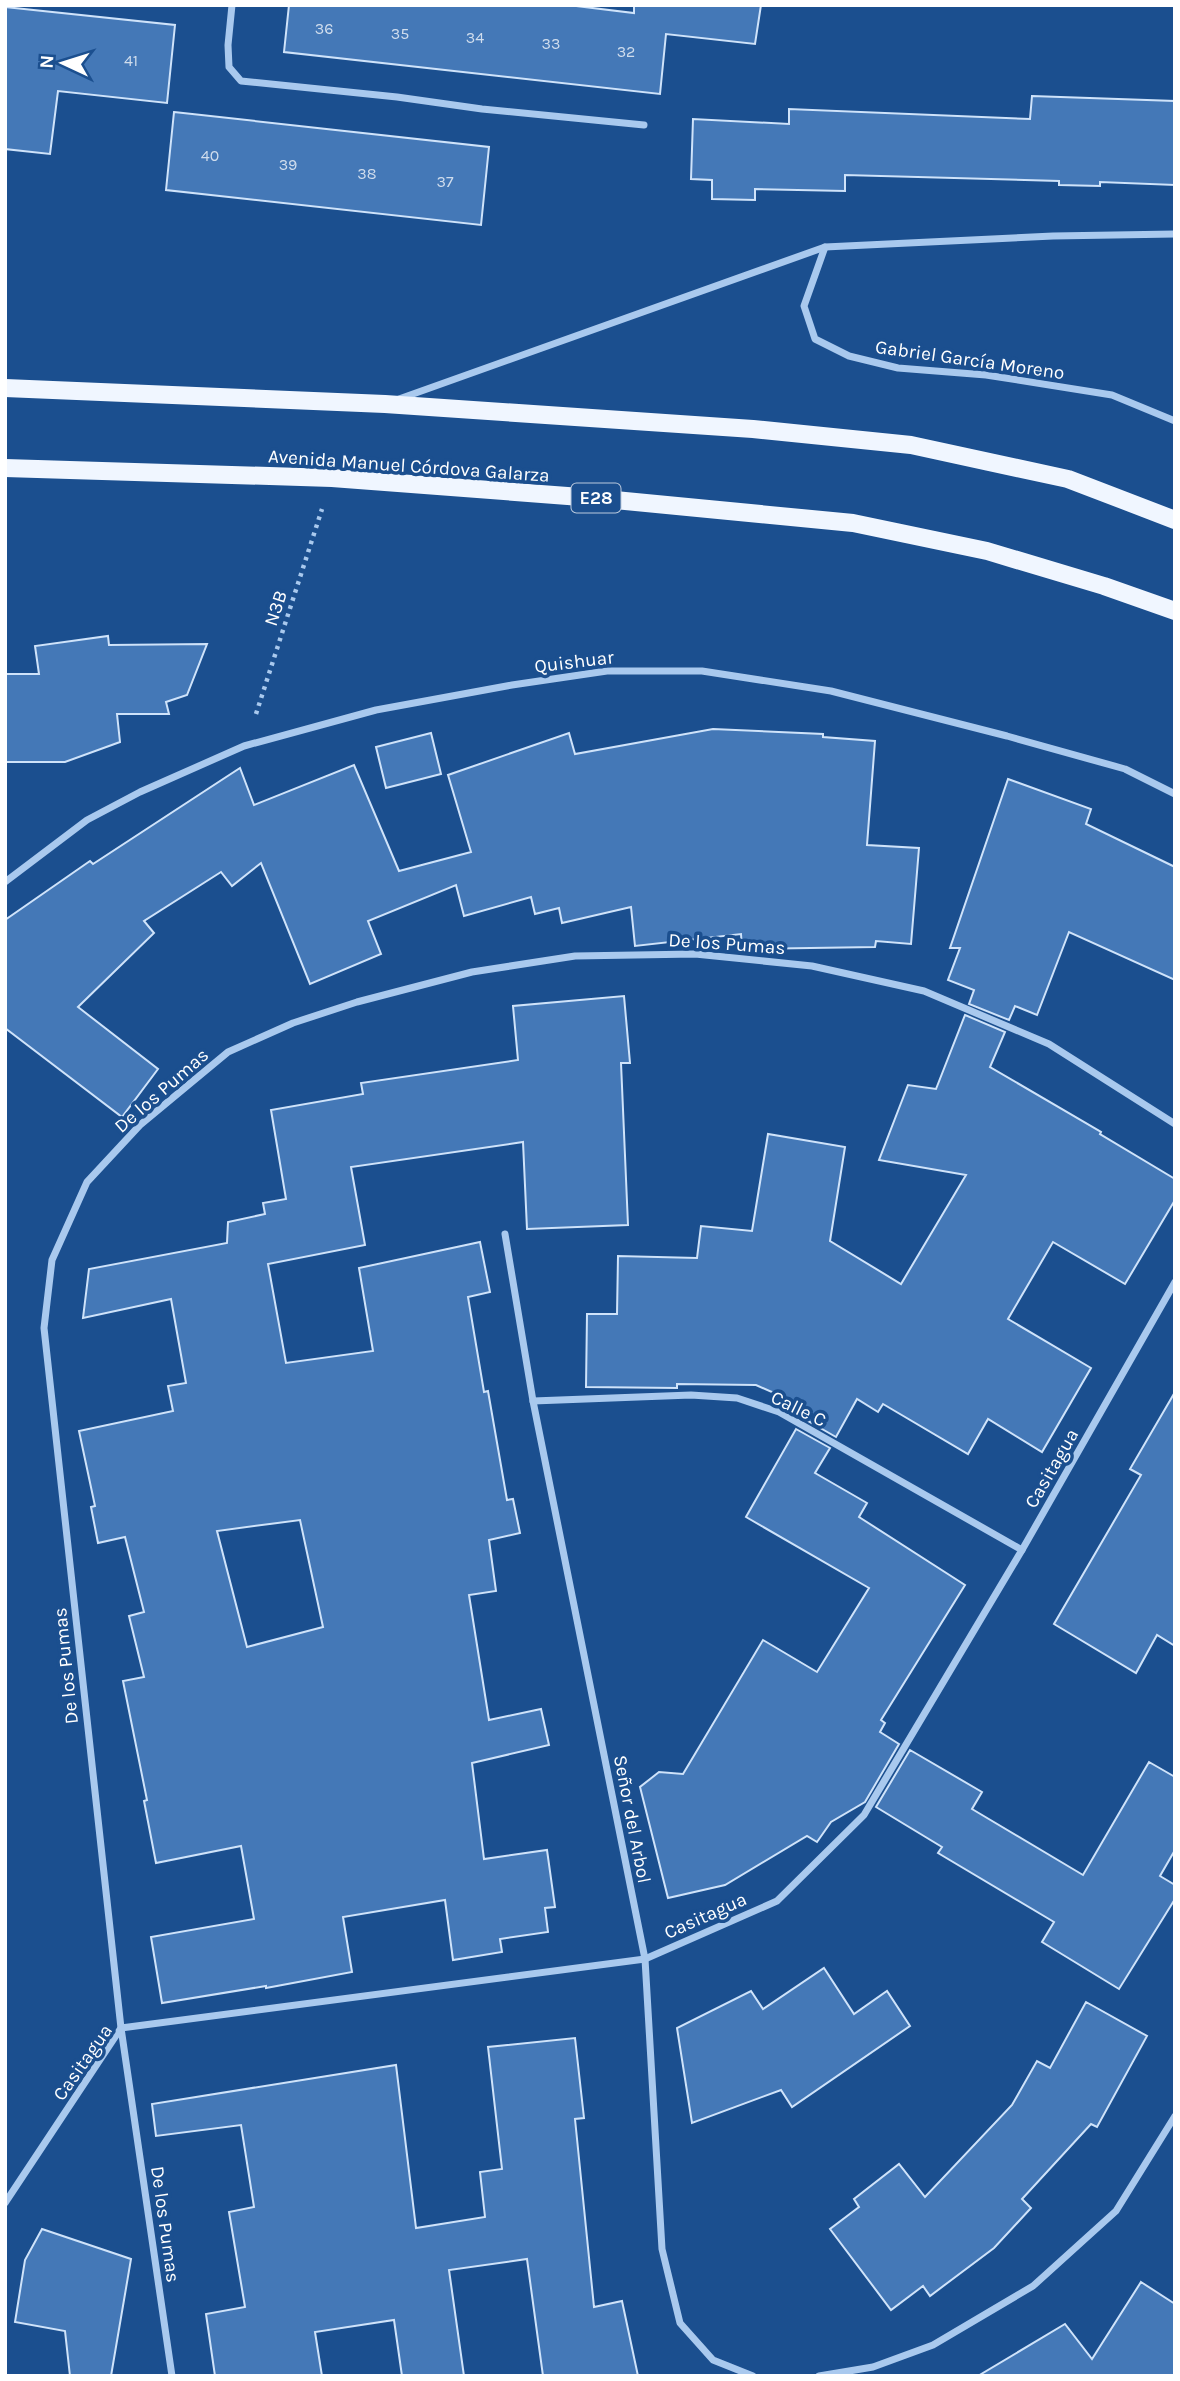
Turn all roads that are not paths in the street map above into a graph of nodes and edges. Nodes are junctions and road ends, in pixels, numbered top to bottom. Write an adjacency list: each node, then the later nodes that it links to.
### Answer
1 (232, 5): 2 (street)
2 (644, 125)
3 (1175, 234): 4 (street)
4 (825, 247): 6 (street); 7 (street, Gabriel García Moreno)
5 (5, 388): 6 (main road)
6 (385, 404): 9 (main road)
7 (1175, 421)
8 (5, 468): 10 (main road, Avenida Manuel Córdova Galarza / E28)
9 (1175, 520)
10 (1175, 611)
11 (1175, 793): 12 (street, Quishuar)
12 (5, 882)
13 (1175, 1125): 19 (street, De los Pumas)
14 (505, 1234): 16 (street, Señor del Arbol)
15 (1175, 1282): 17 (street, Casitagua)
16 (533, 1401): 17 (street, Calle C); 18 (street, Señor del Arbol)
17 (1022, 1550): 18 (street, Casitagua)
18 (645, 1959): 19 (street, Casitagua); 23 (street, Señor del Arbol)
19 (121, 2028): 21 (street, Casitagua); 22 (street, De los Pumas)
20 (1175, 2116): 24 (street)
21 (5, 2203)
22 (172, 2376)
23 (753, 2376)
24 (819, 2376)

